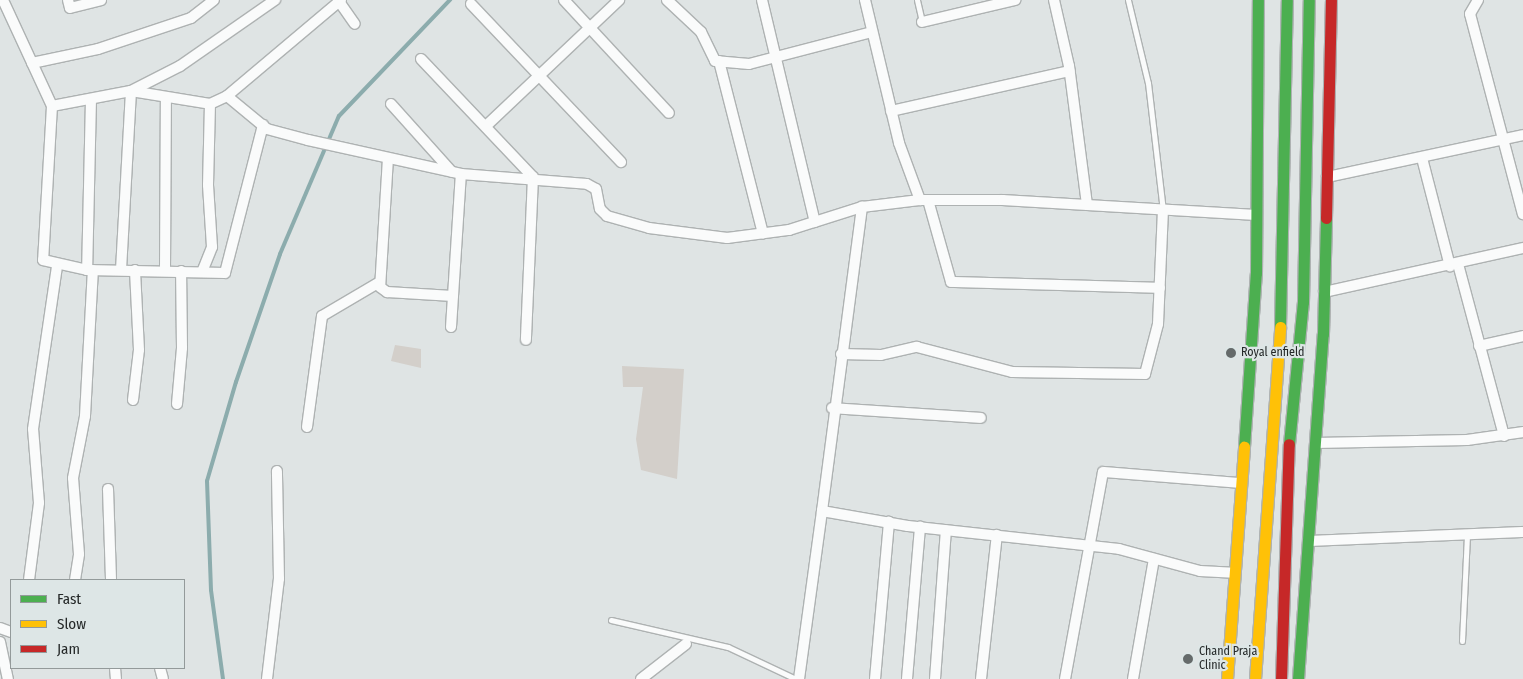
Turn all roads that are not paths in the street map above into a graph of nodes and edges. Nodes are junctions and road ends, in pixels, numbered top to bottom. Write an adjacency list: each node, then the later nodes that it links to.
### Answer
1 (3, 0): 29 (street)
2 (68, 0): 3 (street)
3 (101, 0)
4 (214, 0): 29 (street)
5 (275, 0): 32 (street)
6 (564, 0): 24 (street)
7 (618, 0): 24 (street)
8 (667, 0): 28 (street)
9 (762, 0): 26 (street)
10 (865, 0): 25 (street)
11 (917, 0): 22 (lane)
12 (1015, 0): 22 (street)
13 (1054, 0): 30 (street)
14 (1128, 0): 54 (lane)
15 (1258, 0): 56 (main road)
16 (1287, 0): 117 (main road)
17 (1309, 0): 118 (main road)
18 (1331, 0): 50 (main road)
19 (1478, 0): 44 (street)
20 (339, 1): 23 (street); 33 (street)
21 (471, 4): 31 (street)
22 (922, 22)
23 (355, 24)
24 (590, 27): 31 (street); 40 (street)
25 (872, 32): 26 (street); 39 (street)
26 (777, 58): 28 (street); 57 (street)
27 (421, 59): 42 (street)
28 (719, 61): 58 (street)
29 (32, 63): 38 (street)
30 (1070, 71): 39 (street); 52 (street)
31 (538, 76): 42 (street); 47 (street)
32 (131, 92): 34 (street); 35 (street); 63 (street)
33 (227, 96): 36 (street); 41 (street)
34 (166, 97): 36 (street); 65 (street)
35 (91, 99): 38 (street); 62 (street)
36 (210, 104): 67 (street)
37 (391, 104): 48 (street)
38 (52, 106): 61 (street)
39 (891, 111): 51 (street)
40 (669, 113)
41 (263, 125): 45 (street); 67 (street)
42 (487, 125): 49 (street)
43 (1523, 135): 44 (street)
44 (1500, 140): 46 (street); 55 (street)
45 (388, 158): 48 (street); 68 (street)
46 (1422, 158): 50 (street); 60 (street)
47 (621, 162)
48 (457, 173): 49 (street); 71 (street)
49 (533, 177): 58 (street); 74 (street)
50 (1327, 177): 70 (main road)
51 (924, 200): 52 (street); 53 (street); 69 (street)
52 (1087, 205): 54 (street)
53 (862, 207): 57 (street); 76 (street)
54 (1163, 210): 56 (street); 69 (street)
55 (1523, 214)
56 (1256, 216): 86 (main road)
57 (815, 222): 58 (street)
58 (763, 233)
59 (1523, 248): 60 (street)
60 (1454, 265): 70 (street); 75 (street)
61 (57, 266): 62 (street); 99 (street)
62 (90, 270): 63 (street); 100 (street)
63 (121, 270): 64 (street)
64 (135, 270): 65 (street); 77 (street)
65 (166, 271): 66 (street)
66 (181, 271): 67 (street); 78 (street)
67 (202, 272)
68 (378, 283): 71 (street); 81 (street)
69 (1160, 288): 76 (street)
70 (1324, 292): 84 (main road)
71 (453, 296): 72 (street)
72 (451, 327)
73 (1523, 336): 75 (street)
74 (526, 340)
75 (1479, 346): 83 (street)
76 (841, 354): 79 (street)
77 (133, 400)
78 (177, 404)
79 (832, 408): 80 (street); 88 (street)
80 (981, 418)
81 (308, 427)
82 (1523, 432): 83 (street)
83 (1504, 436): 84 (street)
84 (1315, 443): 95 (main road)
85 (277, 471): 107 (street)
86 (1240, 482): 96 (street); 98 (main road)
87 (108, 489): 101 (street)
88 (822, 511): 89 (street); 109 (street)
89 (889, 522): 90 (street); 110 (street)
90 (920, 527): 91 (street); 111 (street)
91 (946, 530): 94 (street); 112 (street)
92 (1523, 532): 93 (street)
93 (1467, 533): 95 (street); 103 (lane)
94 (998, 535): 96 (street); 113 (street)
95 (1308, 541): 119 (main road)
96 (1090, 546): 97 (street); 114 (street)
97 (1154, 559): 98 (street); 115 (street)
98 (1234, 574): 116 (main road)
99 (29, 579)
100 (75, 579)
101 (111, 579)
102 (611, 620): 109 (lane)
103 (1462, 641)
104 (0, 642): 106 (street)
105 (686, 644): 108 (street)
106 (8, 679)
107 (267, 679)
108 (641, 679)
109 (798, 679)
110 (875, 679)
111 (907, 679)
112 (935, 679)
113 (982, 679)
114 (1065, 679)
115 (1133, 679)
116 (1227, 679)
117 (1255, 679)
118 (1281, 679)
119 (1298, 679)

